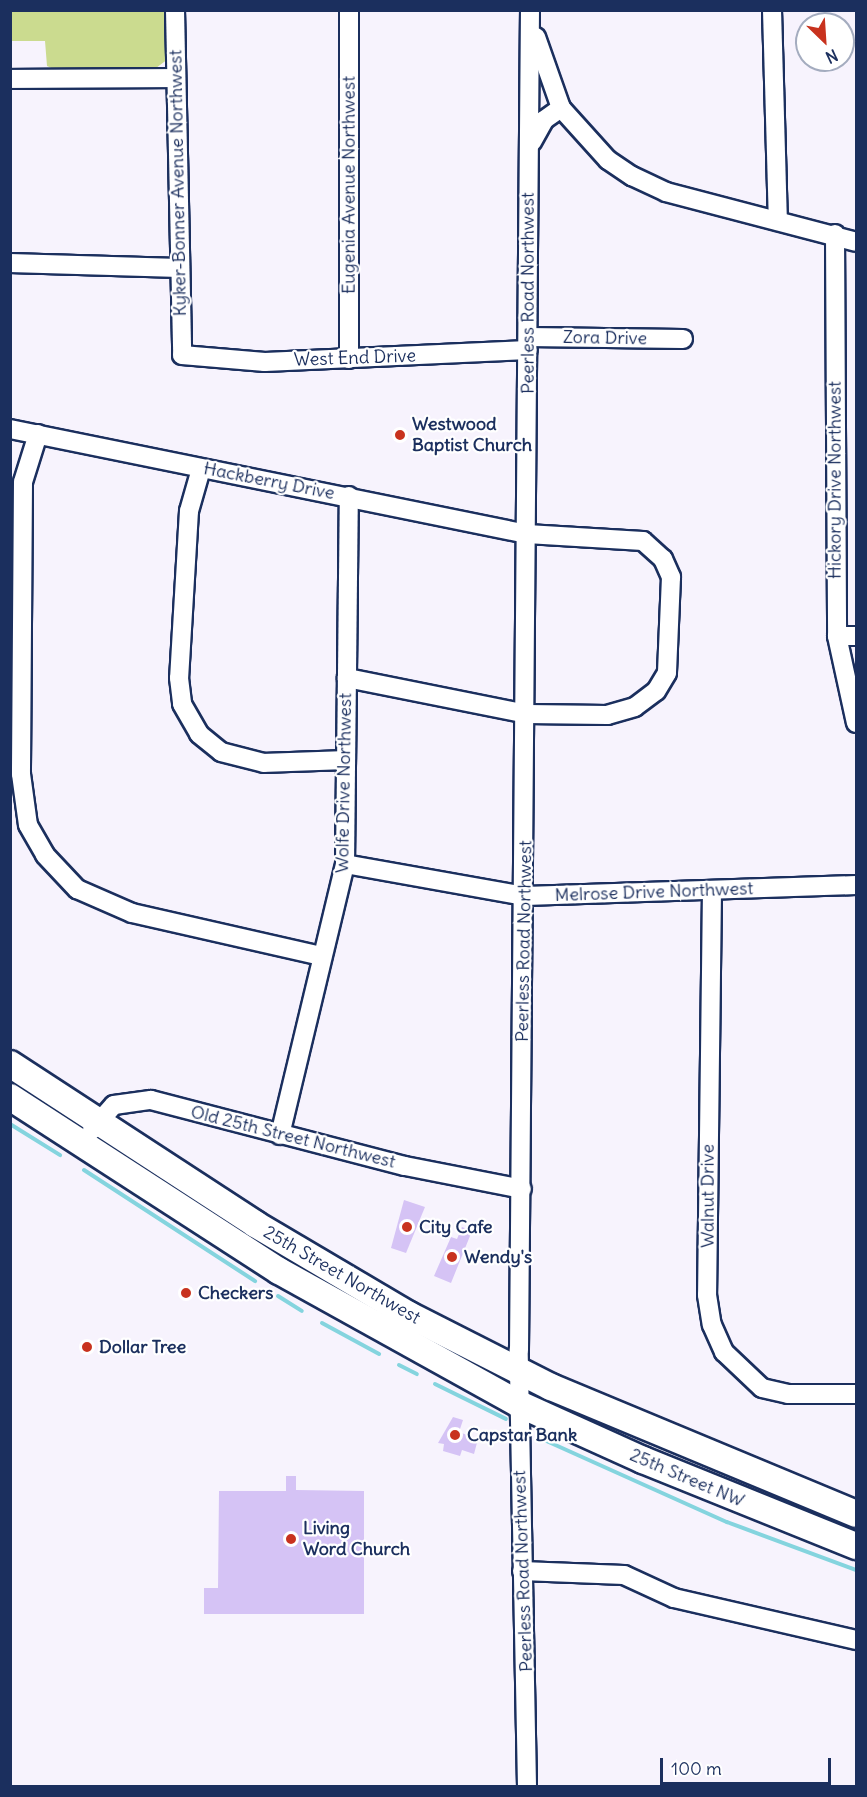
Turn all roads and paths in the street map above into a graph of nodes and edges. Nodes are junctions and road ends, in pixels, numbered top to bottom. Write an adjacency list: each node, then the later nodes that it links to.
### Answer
1 (175, 10): 5 (street, Kyker-Bonner Avenue Northwest)
2 (350, 10): 18 (street, Eugenia Avenue Northwest)
3 (530, 10): 7 (street); 8 (street)
4 (772, 10): 10 (street)
5 (174, 78): 6 (street); 14 (street, Kyker-Bonner Avenue Northwest)
6 (10, 79)
7 (561, 108): 8 (street); 9 (street, Peerless Road Northwest); 10 (street)
8 (529, 112): 9 (street)
9 (529, 148): 16 (street, Peerless Road Northwest)
10 (778, 220): 11 (street)
11 (835, 234): 12 (street); 24 (street, Hickory Drive Northwest)
12 (856, 242)
13 (10, 263): 14 (street)
14 (179, 268): 17 (street, Kyker-Bonner Avenue Northwest)
15 (683, 339): 16 (street, Zora Drive)
16 (528, 344): 18 (street, West End Drive); 23 (street, Peerless Road Northwest)
17 (182, 356): 18 (street, West End Drive)
18 (349, 359)
19 (10, 429): 20 (street, Hackberry Drive)
20 (38, 434): 21 (street, Hackberry Drive); 34 (street)
21 (201, 469): 22 (street, Hackberry Drive); 29 (street)
22 (349, 496): 23 (street, Hackberry Drive); 26 (street, Wolfe Drive Northwest)
23 (527, 534): 27 (street, Peerless Road Northwest); 27 (street, Hackberry Drive)
24 (837, 636): 25 (street); 28 (street, Hickory Drive Northwest)
25 (856, 636)
26 (346, 678): 27 (street, Hackberry Drive); 29 (street, Wolfe Drive Northwest)
27 (527, 714): 33 (street, Peerless Road Northwest)
28 (856, 723)
29 (345, 760): 30 (street, Wolfe Drive Northwest)
30 (345, 864): 33 (street, Melrose Drive Northwest); 34 (street, Wolfe Drive Northwest)
31 (856, 885): 32 (street, Melrose Drive Northwest)
32 (712, 890): 33 (street, Melrose Drive Northwest); 42 (street, Walnut Drive)
33 (525, 896): 40 (street, Peerless Road Northwest)
34 (321, 956): 38 (street, Wolfe Drive Northwest)
35 (10, 1064): 37 (highway, 25th Street Northwest)
36 (10, 1097): 39 (highway, 25th Street Northwest)
37 (99, 1120): 38 (street, Old 25th Street Northwest); 39 (street, Old 25th Street Northwest); 41 (highway, 25th Street Northwest)
38 (279, 1135): 40 (street, Old 25th Street Northwest)
39 (82, 1144): 43 (highway, 25th Street Northwest)
40 (522, 1188): 41 (street, Peerless Road Northwest)
41 (519, 1370): 43 (street, Peerless Road Northwest); 44 (highway, 25th Street Northwest)
42 (856, 1394)
43 (519, 1404): 46 (highway, 25th Street NW); 47 (street, Peerless Road Northwest)
44 (695, 1448): 45 (highway, 25th Street NW)
45 (856, 1514)
46 (856, 1546)
47 (522, 1570): 48 (street); 49 (street, Peerless Road Northwest)
48 (856, 1640)
49 (527, 1786)

